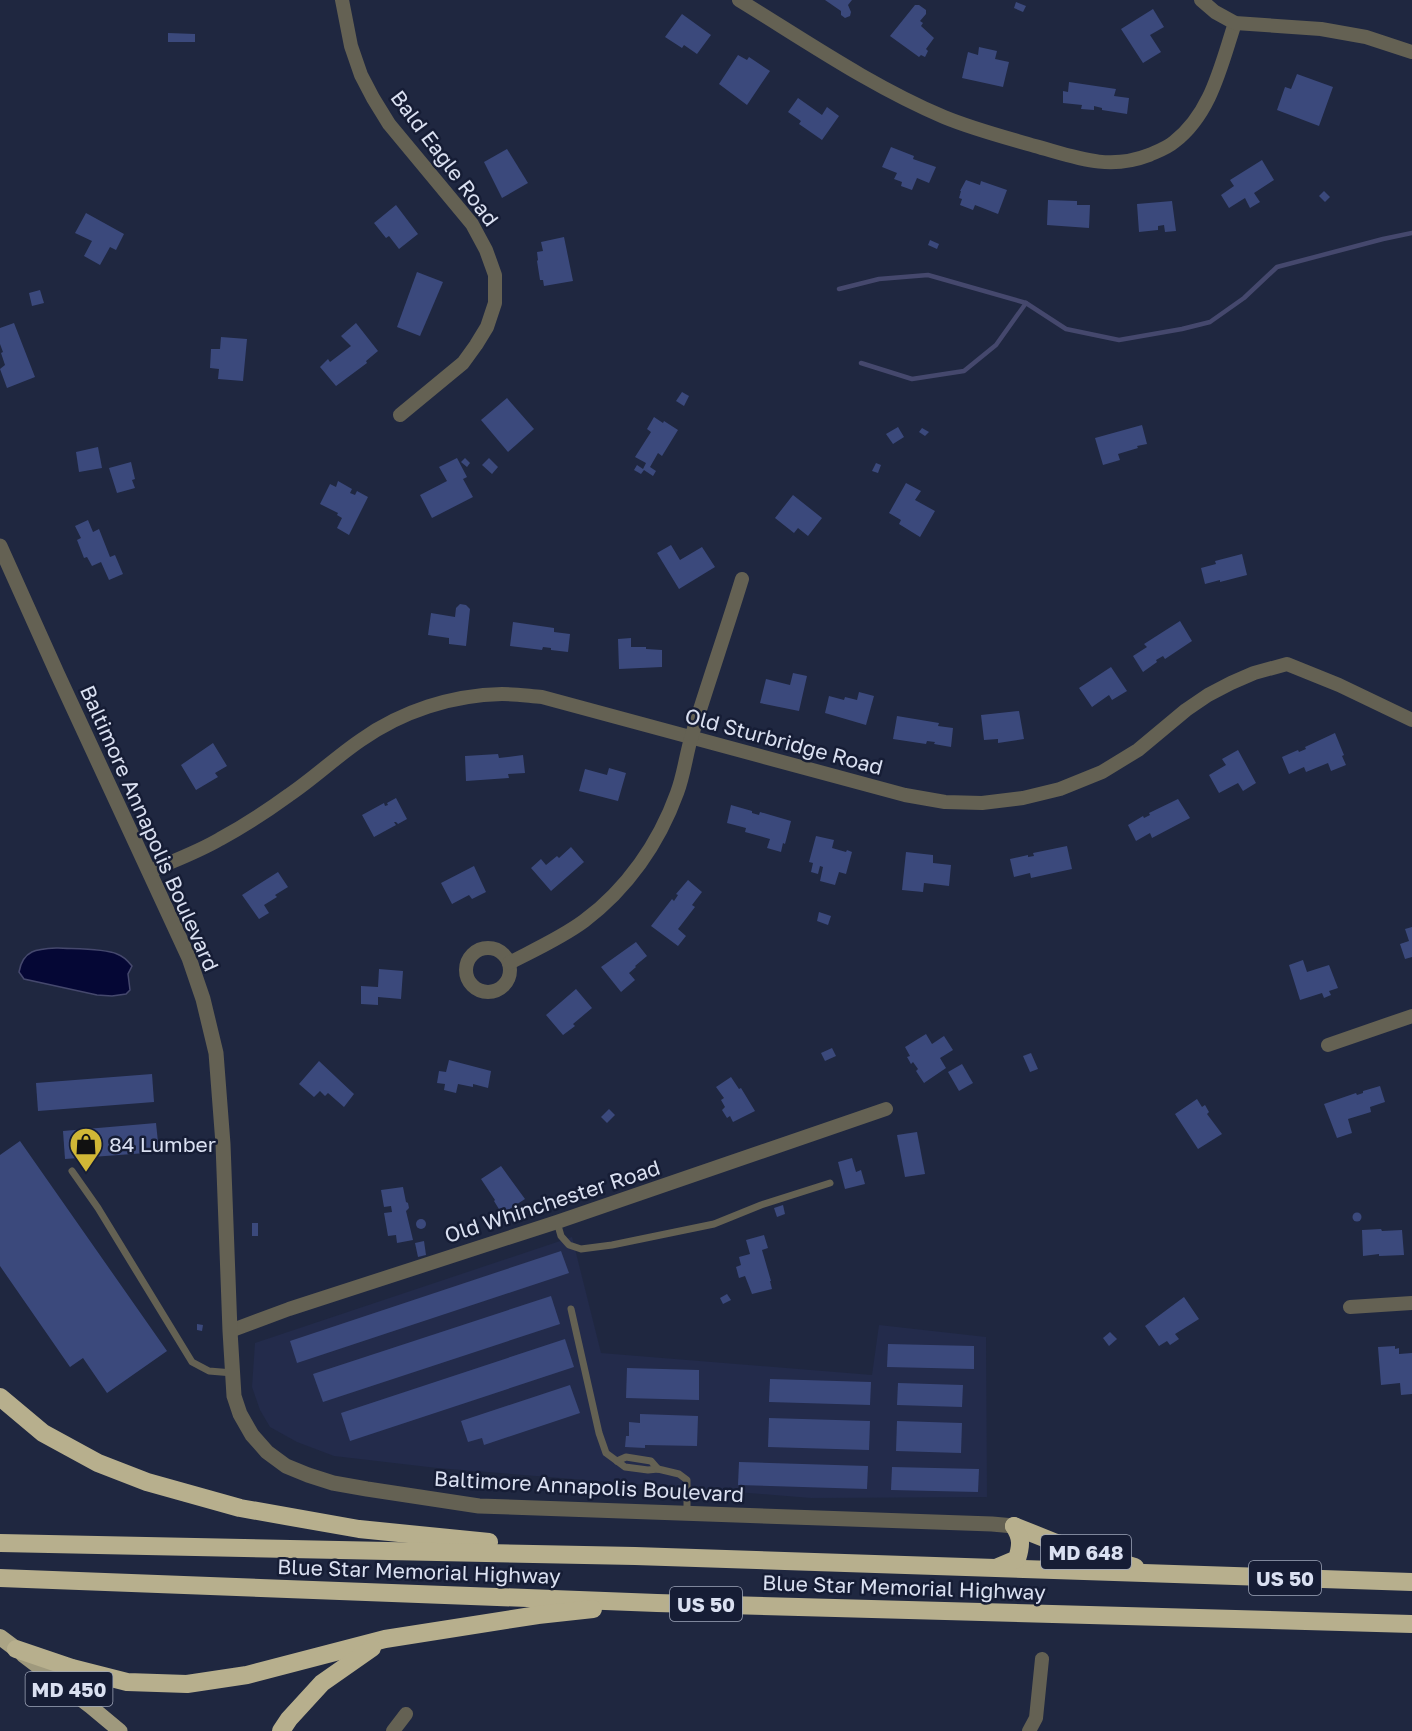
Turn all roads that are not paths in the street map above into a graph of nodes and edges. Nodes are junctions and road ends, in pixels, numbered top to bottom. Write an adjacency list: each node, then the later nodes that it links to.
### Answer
1 (342, 0): 6 (street, Bald Eagle Road)
2 (739, 0): 4 (street)
3 (1202, 0): 4 (street)
4 (1235, 23): 5 (street)
5 (1412, 52)
6 (400, 415)
7 (0, 546): 11 (street, Baltimore Annapolis Boulevard / MD 648)
8 (742, 579): 10 (street)
9 (1412, 720): 10 (street, Old Sturbridge Road)
10 (691, 737): 11 (street, Old Sturbridge Road); 12 (street)
11 (150, 871): 22 (street, Baltimore Annapolis Boulevard / MD 648)
12 (508, 963)
13 (1412, 1016): 14 (street)
14 (1328, 1045)
15 (886, 1108): 18 (street, Old Whinchester Road)
16 (72, 1171): 23 (lane)
17 (830, 1183): 18 (lane)
18 (557, 1222): 22 (street, Old Whinchester Road)
19 (1412, 1303): 20 (street)
20 (1350, 1307)
21 (571, 1309): 25 (lane)
22 (230, 1331): 23 (street, Baltimore Annapolis Boulevard / MD 648)
23 (233, 1373): 25 (street, Baltimore Annapolis Boulevard / MD 648)
24 (0, 1397): 28 (highway)
25 (687, 1513): 26 (street, Baltimore Annapolis Boulevard / MD 648)
26 (1014, 1526): 29 (highway, MD 648); 30 (highway, MD 648)
27 (0, 1543): 28 (highway, Blue Star Memorial Highway / US 50)
28 (634, 1556): 29 (highway, Blue Star Memorial Highway / US 50)
29 (995, 1569): 30 (highway, Blue Star Memorial Highway / US 50)
30 (1159, 1574): 32 (highway, Blue Star Memorial Highway / US 50)
31 (0, 1578): 33 (highway, Blue Star Memorial Highway / US 50)
32 (1412, 1582)
33 (657, 1603): 34 (highway, Blue Star Memorial Highway / US 50); 36 (highway)
34 (1412, 1624)
35 (0, 1637): 37 (highway, MD 450)
36 (385, 1639): 37 (highway); 41 (highway)
37 (16, 1649): 40 (main road, MD 450)
38 (1042, 1659): 43 (street)
39 (406, 1713): 42 (street)
40 (120, 1731)
41 (281, 1731)
42 (393, 1731)
43 (1029, 1731)

